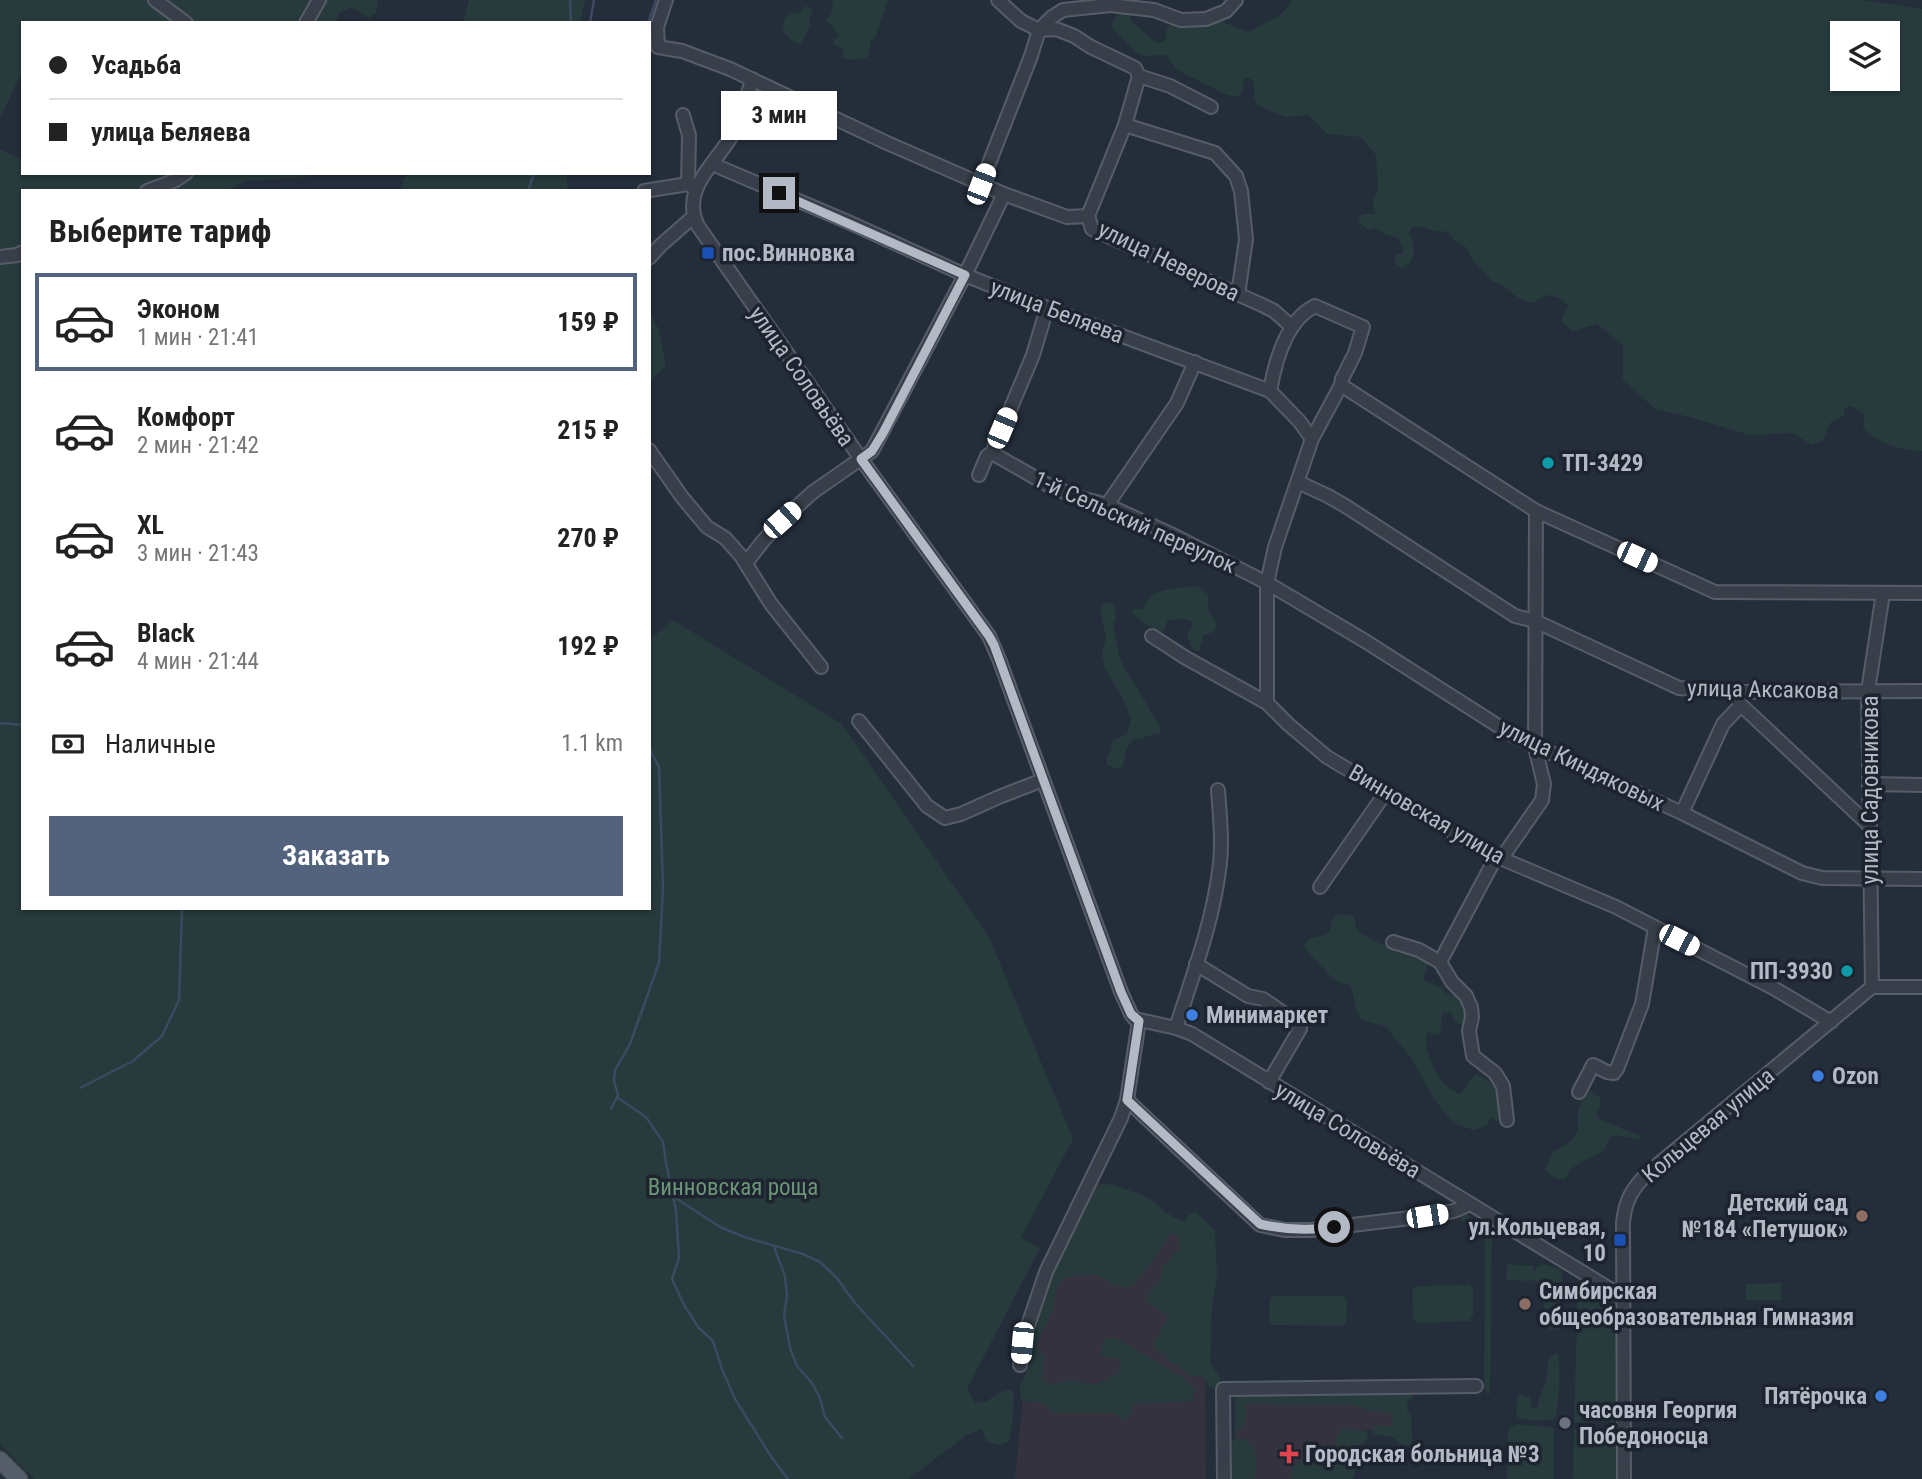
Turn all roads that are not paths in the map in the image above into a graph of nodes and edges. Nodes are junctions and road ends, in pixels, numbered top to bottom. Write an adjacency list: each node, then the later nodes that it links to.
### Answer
1 (155, 0): 6 (street)
2 (319, 0): 7 (street)
3 (666, 0): 10 (street, улица Неверова)
4 (998, 0): 8 (street)
5 (1236, 0): 8 (street)
6 (183, 21)
7 (307, 21)
8 (1038, 30): 9 (street); 16 (street)
9 (1139, 76): 11 (street); 13 (street)
10 (752, 79): 14 (street); 16 (street, улица Неверова)
11 (1211, 107)
12 (683, 115): 17 (street)
13 (1125, 125): 21 (street); 27 (street)
14 (712, 164): 17 (street); 26 (street, улица Беляева)
15 (183, 175): 18 (street)
16 (981, 184): 20 (street, улица Неверова)
17 (691, 186): 19 (street); 22 (street)
18 (152, 189)
19 (651, 190)
20 (1004, 194): 21 (street, улица Неверова); 26 (street)
21 (1088, 216): 27 (street, улица Неверова)
22 (693, 217): 24 (street); 36 (street, улица Соловьёва)
23 (21, 253): 25 (street)
24 (651, 256)
25 (0, 257)
26 (965, 275): 28 (street, улица Беляева); 36 (street)
27 (1238, 295): 29 (street, улица Неверова)
28 (1047, 308): 30 (street, улица Беляева); 35 (street)
29 (1291, 326): 31 (street); 32 (street)
30 (1195, 362): 32 (street, улица Беляева); 39 (street)
31 (1340, 385): 33 (street); 40 (street)
32 (1270, 391): 33 (street, улица Беляева)
33 (1312, 439): 38 (street)
34 (651, 453): 41 (street)
35 (992, 453): 37 (street); 39 (street, 1-й Сельский переулок)
36 (861, 459): 41 (street); 55 (street, улица Соловьёва)
37 (979, 475)
38 (1297, 482): 42 (street); 45 (street)
39 (1107, 505): 42 (street, 1-й Сельский переулок)
40 (1536, 511): 43 (street); 45 (street)
41 (746, 563): 47 (street)
42 (1267, 583): 51 (street); 54 (street, улица Киндяковых)
43 (1882, 593): 44 (street); 48 (street, улица Садовникова)
44 (1922, 593)
45 (1535, 621): 50 (street, улица Аксакова); 54 (street)
46 (1152, 636): 51 (street, Винновская улица)
47 (821, 667)
48 (1868, 691): 49 (street, улица Аксакова); 50 (street, улица Аксакова); 56 (street, улица Садовникова)
49 (1922, 691)
50 (1733, 692): 52 (street)
51 (1267, 703): 59 (street, Винновская улица)
52 (1741, 705): 60 (street); 61 (street)
53 (859, 721): 55 (street)
54 (1535, 747): 60 (street, улица Киндяковых); 62 (street)
55 (1043, 780): 72 (street, улица Соловьёва)
56 (1869, 784): 57 (street); 61 (street, улица Садовникова)
57 (1922, 785)
58 (1219, 790): 69 (street)
59 (1386, 792): 62 (street, Винновская улица); 65 (street)
60 (1682, 813): 63 (street, улица Киндяковых)
61 (1870, 826): 63 (street, улица Садовникова)
62 (1499, 858): 66 (street, Винновская улица); 68 (street)
63 (1871, 878): 64 (street, улица Киндяковых); 70 (street, улица Садовникова)
64 (1922, 879)
65 (1320, 887)
66 (1655, 928): 73 (street, Винновская улица); 76 (street)
67 (1393, 942): 68 (street)
68 (1440, 962): 78 (street)
69 (1196, 964): 74 (street); 75 (street)
70 (1872, 987): 71 (street); 73 (street, Кольцевая улица)
71 (1922, 987)
72 (1139, 1021): 74 (street, улица Соловьёва); 77 (street)
73 (1831, 1022): 80 (street, Кольцевая улица)
74 (1176, 1028): 75 (street, улица Соловьёва)
75 (1269, 1082): 79 (street, улица Соловьёва)
76 (1578, 1092)
77 (1127, 1100): 79 (street); 81 (street)
78 (1507, 1120)
79 (1470, 1204): 80 (street, улица Соловьёва)
80 (1623, 1297): 86 (street, Кольцевая улица)
81 (1020, 1365)
82 (1476, 1386): 85 (street)
83 (0, 1460): 84 (main road)
84 (19, 1479)
85 (1224, 1479)
86 (1624, 1479)

